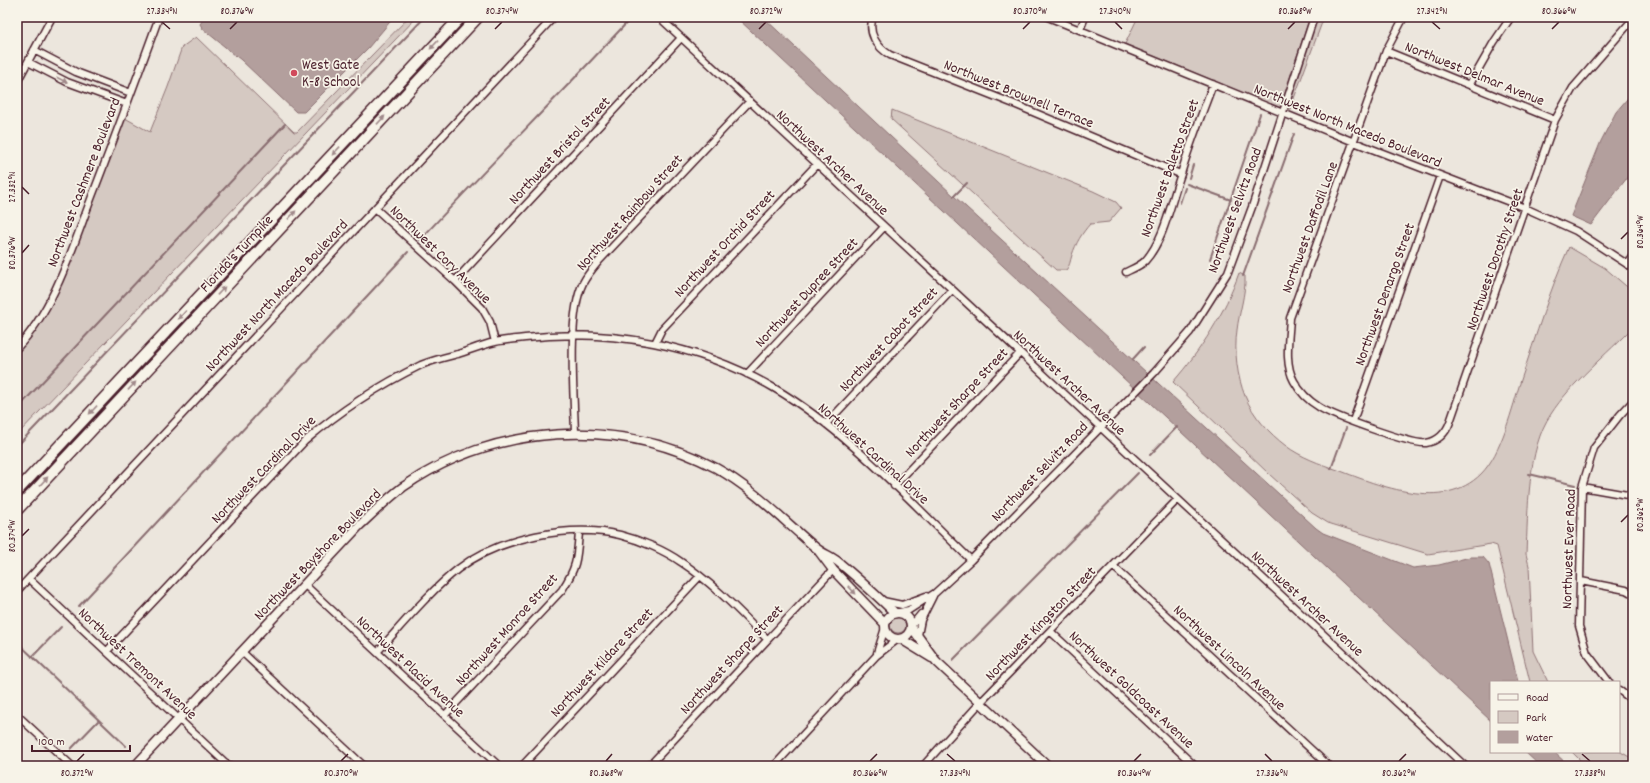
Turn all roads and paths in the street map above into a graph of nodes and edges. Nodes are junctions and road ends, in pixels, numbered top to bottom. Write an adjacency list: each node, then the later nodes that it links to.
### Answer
1 (52, 17): 16 (street)
2 (159, 17): 24 (street, Northwest Cashmere Boulevard)
3 (461, 17): 54 (highway, Florida's Turnpike, one-way to 54)
4 (478, 17): 57 (highway, Florida's Turnpike, one-way to 4)
5 (554, 17): 33 (street, Northwest North Macedo Boulevard)
6 (660, 17): 15 (street, Northwest Archer Avenue)
7 (873, 17): 31 (street, Northwest Brownell Terrace)
8 (1048, 17): 14 (street, Northwest North Macedo Boulevard)
9 (1085, 17): 14 (street)
10 (1314, 17): 27 (street, Northwest Selvitz Road)
11 (1404, 17): 17 (street, Northwest Daffodil Lane)
12 (1511, 17): 22 (street)
13 (1633, 19): 28 (street, Northwest Dorothy Street)
14 (1080, 30): 21 (street, Northwest North Macedo Boulevard)
15 (681, 38): 25 (street, Northwest Archer Avenue); 39 (street, Northwest Bristol Street)
16 (34, 50): 18 (street); 19 (street)
17 (1386, 51): 22 (street, Northwest Delmar Avenue); 29 (street, Northwest Daffodil Lane)
18 (28, 62): 20 (street); 23 (street, one-way to 23)
19 (88, 77): 23 (street); 24 (street)
20 (17, 82)
21 (1213, 84): 27 (street, Northwest North Macedo Boulevard); 31 (street, Northwest Baletto Street)
22 (1470, 84): 28 (street, Northwest Delmar Avenue)
23 (84, 89): 26 (street)
24 (131, 93): 26 (street, Northwest Cashmere Boulevard)
25 (750, 101): 30 (street, Northwest Archer Avenue); 41 (street, Northwest Rainbow Street)
26 (127, 104): 44 (street, Northwest Cashmere Boulevard)
27 (1282, 113): 29 (street, Northwest North Macedo Boulevard); 50 (street, Northwest Selvitz Road)
28 (1555, 120): 34 (street, Northwest Dorothy Street)
29 (1354, 142): 32 (street, Northwest North Macedo Boulevard); 48 (street, Northwest Daffodil Lane)
30 (817, 164): 35 (street, Northwest Archer Avenue); 43 (street, Northwest Orchid Street)
31 (1180, 174): 38 (street, Northwest Baletto Street)
32 (1440, 176): 34 (street, Northwest North Macedo Boulevard); 48 (street, Northwest Denargo Street)
33 (375, 208): 39 (street, Northwest Cory Avenue); 64 (street, Northwest North Macedo Boulevard)
34 (1525, 208): 37 (street, Northwest North Macedo Boulevard); 48 (street, Northwest Dorothy Street)
35 (884, 227): 40 (street, Northwest Archer Avenue); 46 (street, Northwest Dupree Street)
36 (1633, 257): 37 (street)
37 (1630, 266)
38 (1126, 272)
39 (455, 281): 42 (street, Northwest Cory Avenue)
40 (952, 290): 45 (street, Northwest Archer Avenue); 49 (street, Northwest Cabot Street)
41 (573, 334): 42 (street, Northwest Cardinal Drive); 43 (street, Northwest Cardinal Drive); 51 (street, Northwest Rainbow Street)
42 (495, 342): 78 (street, Northwest Cardinal Drive)
43 (655, 343): 46 (street, Northwest Cardinal Drive)
44 (17, 348)
45 (1020, 353): 50 (street, Northwest Archer Avenue); 52 (street, Northwest Sharpe Street)
46 (747, 374): 49 (street, Northwest Cardinal Drive)
47 (1633, 401): 53 (street, Northwest Ever Road)
48 (1353, 421)
49 (826, 424): 52 (street, Northwest Cardinal Drive)
50 (1100, 428): 56 (street, Northwest Archer Avenue); 60 (street, Northwest Selvitz Road)
51 (575, 433): 59 (main road, Northwest Bayshore Boulevard); 66 (main road, Northwest Bayshore Boulevard)
52 (894, 486): 60 (street, Northwest Cardinal Drive)
53 (1582, 487): 55 (street); 65 (street, Northwest Ever Road)
54 (17, 491)
55 (1633, 496)
56 (1178, 500): 61 (street, Northwest Kingston Street); 104 (street, Northwest Archer Avenue)
57 (17, 510)
58 (579, 532): 63 (street); 80 (street); 88 (street, Northwest Monroe Street)
59 (818, 549): 62 (main road, Northwest Bayshore Boulevard); 70 (main road, Northwest Bayshore Boulevard)
60 (971, 560): 69 (street, Northwest Selvitz Road)
61 (1114, 567): 74 (street, Northwest Kingston Street); 103 (street, Northwest Lincoln Avenue)
62 (833, 570): 72 (main road, Northwest Bayshore Boulevard, one-way to 72); 76 (street, Northwest Sharpe Street)
63 (700, 576): 76 (street); 97 (street, Northwest Kildare Street)
64 (29, 579): 67 (street, Northwest North Macedo Boulevard); 78 (street, Northwest Tremont Avenue)
65 (1581, 581): 68 (street); 83 (street, Northwest Ever Road)
66 (305, 585): 79 (main road, Northwest Bayshore Boulevard); 80 (street, Northwest Placid Avenue)
67 (17, 592)
68 (1633, 594)
69 (933, 595): 70 (street); 71 (street, Northwest Selvitz Road); 73 (street, Northwest Selvitz Road); 75 (street)
70 (882, 601): 71 (main road, Northwest Bayshore Boulevard)
71 (898, 613): 72 (main road); 73 (main road)
72 (885, 626): 77 (main road); 81 (street)
73 (912, 627): 75 (main road); 77 (main road)
74 (1050, 631): 86 (street, Northwest Kingston Street); 102 (street, Northwest Goldcoast Avenue)
75 (918, 636): 82 (main road)
76 (767, 639): 98 (street, Northwest Sharpe Street)
77 (900, 639): 81 (street); 82 (main road)
78 (107, 651): 89 (street, Northwest Tremont Avenue)
79 (242, 652): 89 (main road, Northwest Bayshore Boulevard); 95 (street)
80 (377, 652): 88 (street, Northwest Placid Avenue)
81 (876, 656): 99 (street)
82 (936, 661): 86 (main road)
83 (1608, 681)
84 (1620, 691): 85 (street)
85 (1633, 701)
86 (980, 703): 100 (street, Northwest Kingston Street); 101 (main road)
87 (17, 715): 90 (street)
88 (445, 715): 96 (street, Northwest Placid Avenue)
89 (179, 719): 93 (main road, Northwest Bayshore Boulevard); 94 (street, Northwest Tremont Avenue)
90 (22, 720): 91 (street); 92 (street)
91 (17, 725)
92 (72, 766)
93 (135, 766)
94 (229, 766)
95 (364, 766)
96 (499, 766)
97 (522, 766)
98 (649, 766)
99 (774, 766)
100 (923, 766)
101 (1048, 766)
102 (1195, 766)
103 (1329, 766)
104 (1464, 766)

